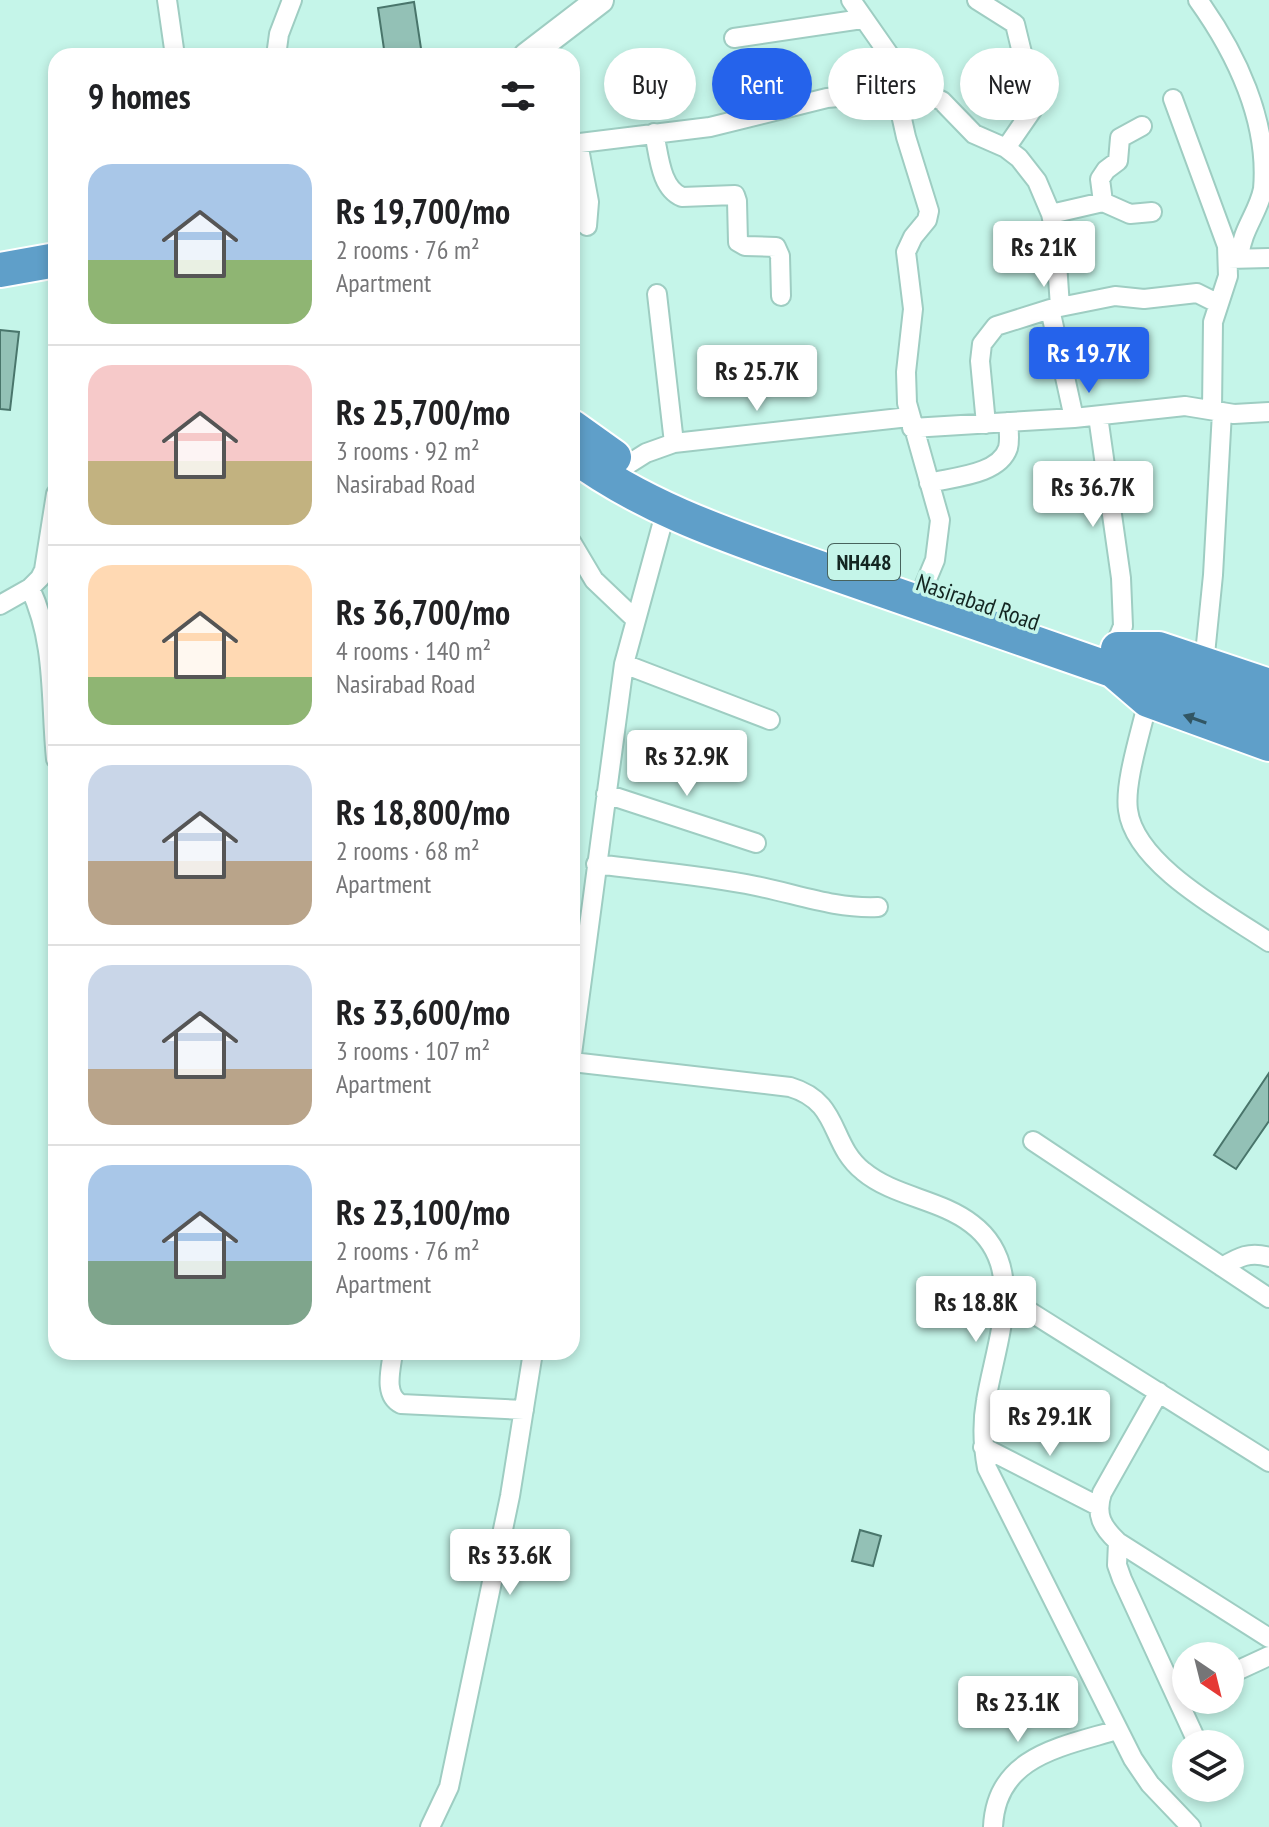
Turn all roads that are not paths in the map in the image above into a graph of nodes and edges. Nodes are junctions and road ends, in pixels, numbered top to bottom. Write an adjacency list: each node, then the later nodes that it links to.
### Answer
1 (167, 0): 9 (street)
2 (292, 0): 10 (street)
3 (600, 0): 11 (main road)
4 (851, 0): 7 (street)
5 (977, 0): 20 (street)
6 (1198, 0): 29 (street)
7 (862, 19): 8 (street); 12 (street)
8 (734, 38)
9 (174, 48)
10 (277, 48)
11 (537, 48)
12 (879, 48)
13 (828, 98): 18 (street)
14 (1173, 99): 29 (street)
15 (944, 103): 20 (street)
16 (905, 120): 40 (street)
17 (1142, 126): 22 (street)
18 (654, 133): 19 (street); 33 (street)
19 (580, 143)
20 (1006, 148): 24 (street)
21 (580, 165): 25 (street)
22 (1103, 202): 23 (street); 24 (street)
23 (1152, 212)
24 (1051, 214): 35 (street)
25 (587, 226)
26 (48, 239): 27 (highway)
27 (0, 246)
28 (1269, 258): 29 (street)
29 (1233, 259): 34 (street)
30 (48, 261): 31 (highway)
31 (0, 270)
32 (657, 294): 43 (street)
33 (781, 296)
34 (1217, 303): 35 (street); 36 (street)
35 (1055, 308): 39 (street); 42 (street)
36 (1217, 411): 37 (street); 38 (street); 58 (street)
37 (1269, 412)
38 (1098, 416): 39 (street); 56 (street)
39 (1074, 418): 41 (street)
40 (910, 422): 42 (street); 43 (street); 47 (street)
41 (1008, 422): 42 (street); 47 (street)
42 (986, 424)
43 (674, 443): 46 (street)
44 (580, 446): 46 (highway, Nasirabad Road / NH448)
45 (580, 455): 48 (highway, Nasirabad Road / NH448)
46 (627, 465): 51 (highway, Nasirabad Road / NH448)
47 (929, 483): 51 (street)
48 (666, 510): 54 (street); 56 (highway, Nasirabad Road / NH448)
49 (48, 552): 52 (street)
50 (580, 556): 54 (street)
51 (925, 584): 56 (highway, Nasirabad Road / NH448)
52 (30, 588): 53 (street); 55 (street)
53 (0, 605)
54 (635, 619): 57 (street)
55 (48, 652)
56 (1115, 656): 58 (highway); 60 (highway, Nasirabad Road / NH448)
57 (624, 664): 61 (street); 63 (street)
58 (1204, 664): 59 (highway)
59 (1266, 687): 60 (highway, Nasirabad Road / NH448)
60 (1157, 689): 62 (highway, one-way to 60); 67 (street)
61 (770, 720)
62 (1269, 744)
63 (606, 794): 64 (street); 65 (street)
64 (756, 843)
65 (596, 864): 66 (street); 68 (street)
66 (878, 907)
67 (1269, 942)
68 (580, 991)
69 (580, 1063): 73 (street)
70 (1033, 1141): 72 (street)
71 (1269, 1257): 72 (street)
72 (1222, 1267): 74 (street)
73 (1005, 1296): 77 (street); 79 (street)
74 (1269, 1298)
75 (392, 1360): 78 (street)
76 (532, 1360): 78 (street)
77 (1159, 1392): 80 (street); 81 (street)
78 (524, 1410): 88 (street)
79 (983, 1447): 81 (street); 87 (street)
80 (1269, 1462)
81 (1098, 1506): 82 (street)
82 (1118, 1542): 83 (street); 86 (street)
83 (1269, 1638)
84 (1269, 1656): 85 (street)
85 (1244, 1668)
86 (1172, 1676)
87 (1117, 1730): 89 (street); 90 (street)
88 (430, 1827)
89 (993, 1827)
90 (1191, 1827)

